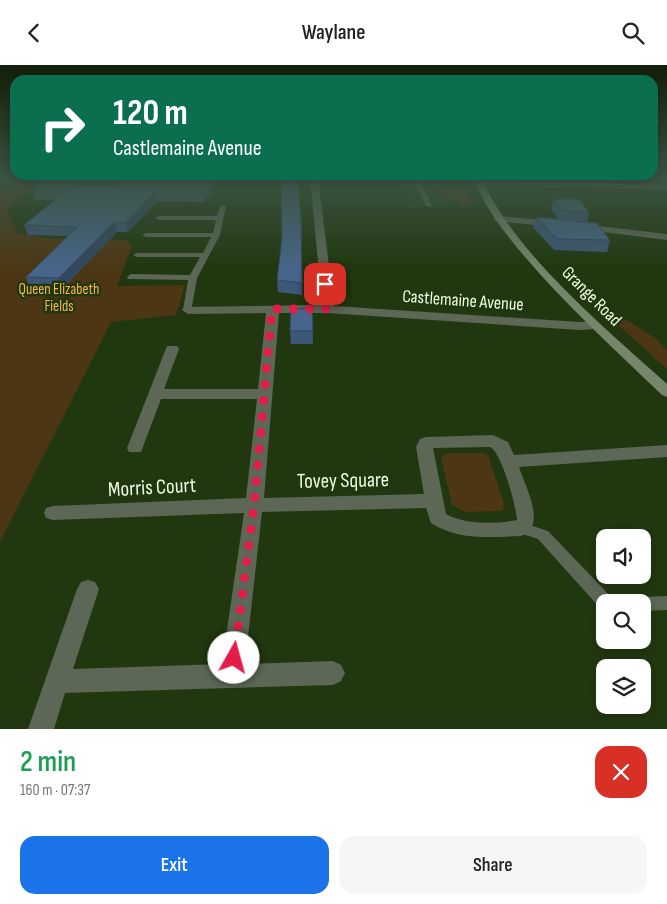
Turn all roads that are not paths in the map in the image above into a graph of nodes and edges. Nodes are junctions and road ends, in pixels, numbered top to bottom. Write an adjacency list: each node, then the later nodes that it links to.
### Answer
1 (222, 208): 4 (lane)
2 (317, 208): 16 (street)
3 (492, 208): 6 (street, Grange Road)
4 (220, 217): 5 (lane); 8 (lane)
5 (159, 218)
6 (498, 219): 9 (street); 17 (street, Grange Road)
7 (146, 235): 8 (lane)
8 (216, 235): 11 (lane)
9 (667, 237)
10 (137, 255): 11 (lane)
11 (206, 255): 13 (lane)
12 (131, 277): 13 (lane)
13 (193, 278): 14 (lane)
14 (188, 309): 15 (street, Castlemaine Avenue)
15 (272, 309): 16 (street, Castlemaine Avenue); 21 (street)
16 (328, 309): 17 (street, Castlemaine Avenue)
17 (596, 325): 19 (street, Grange Road)
18 (172, 349): 20 (street)
19 (667, 392)
20 (155, 394): 21 (street); 22 (street)
21 (264, 394): 26 (street)
22 (135, 448)
23 (667, 451): 24 (street)
24 (509, 461): 25 (street); 28 (street)
25 (434, 501): 26 (street, Tovey Square); 28 (street)
26 (254, 505): 27 (street, Morris Court); 34 (street)
27 (53, 513)
28 (521, 528): 30 (lane)
29 (88, 589): 35 (street)
30 (598, 594)
31 (667, 603): 32 (lane)
32 (651, 604)
33 (333, 673): 34 (street)
34 (232, 677): 35 (street)
35 (57, 681): 36 (street)
36 (40, 729)

